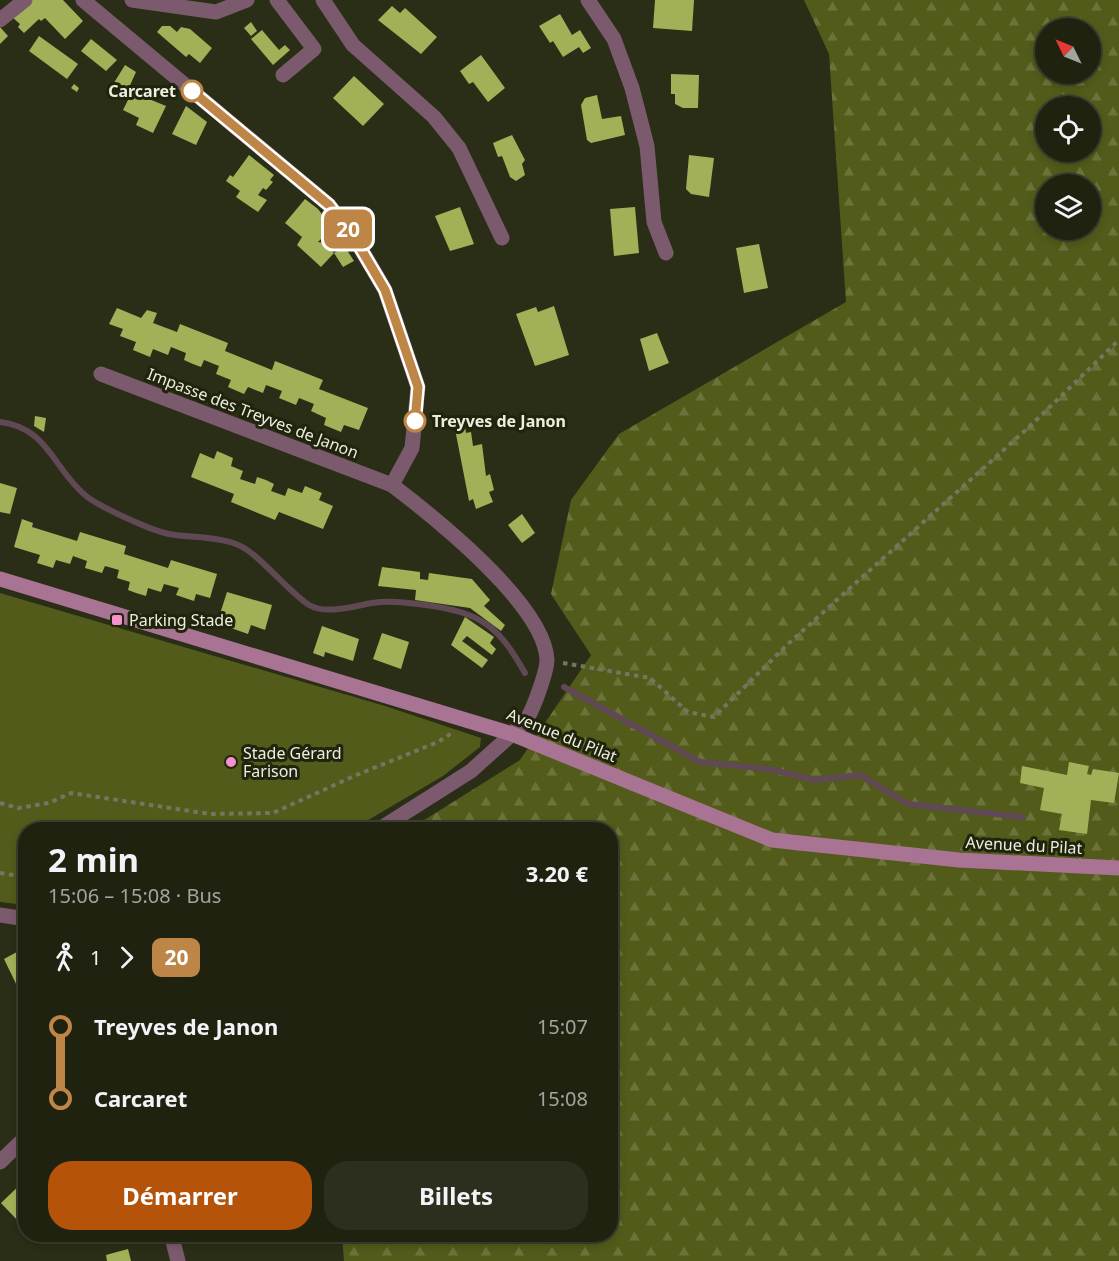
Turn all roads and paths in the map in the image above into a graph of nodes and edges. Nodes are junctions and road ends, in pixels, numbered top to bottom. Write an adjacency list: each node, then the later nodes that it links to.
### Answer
1 (25, 0): 8 (street)
2 (83, 0): 14 (street)
3 (132, 0): 4 (street)
4 (247, 0)
5 (276, 0): 9 (street)
6 (323, 0): 10 (street)
7 (588, 0): 11 (street)
8 (0, 20)
9 (283, 75)
10 (502, 238)
11 (666, 253)
12 (1119, 340): 16 (path)
13 (101, 374): 14 (street, Impasse des Treyves de Janon)
14 (392, 485): 16 (street, Impasse des Treyves de Janon)
15 (0, 579): 17 (main road, Avenue du Pilat)
16 (547, 661): 18 (street)
17 (461, 718): 18 (main road, Avenue du Pilat); 19 (path)
18 (512, 734): 20 (street); 21 (main road, Avenue du Pilat)
19 (0, 803)
20 (391, 822)
21 (1119, 868)
22 (0, 873): 23 (path)
23 (18, 876)
24 (0, 915): 25 (street)
25 (18, 918)
26 (18, 1145): 27 (street)
27 (0, 1162)
28 (173, 1242): 29 (street)
29 (178, 1261)

